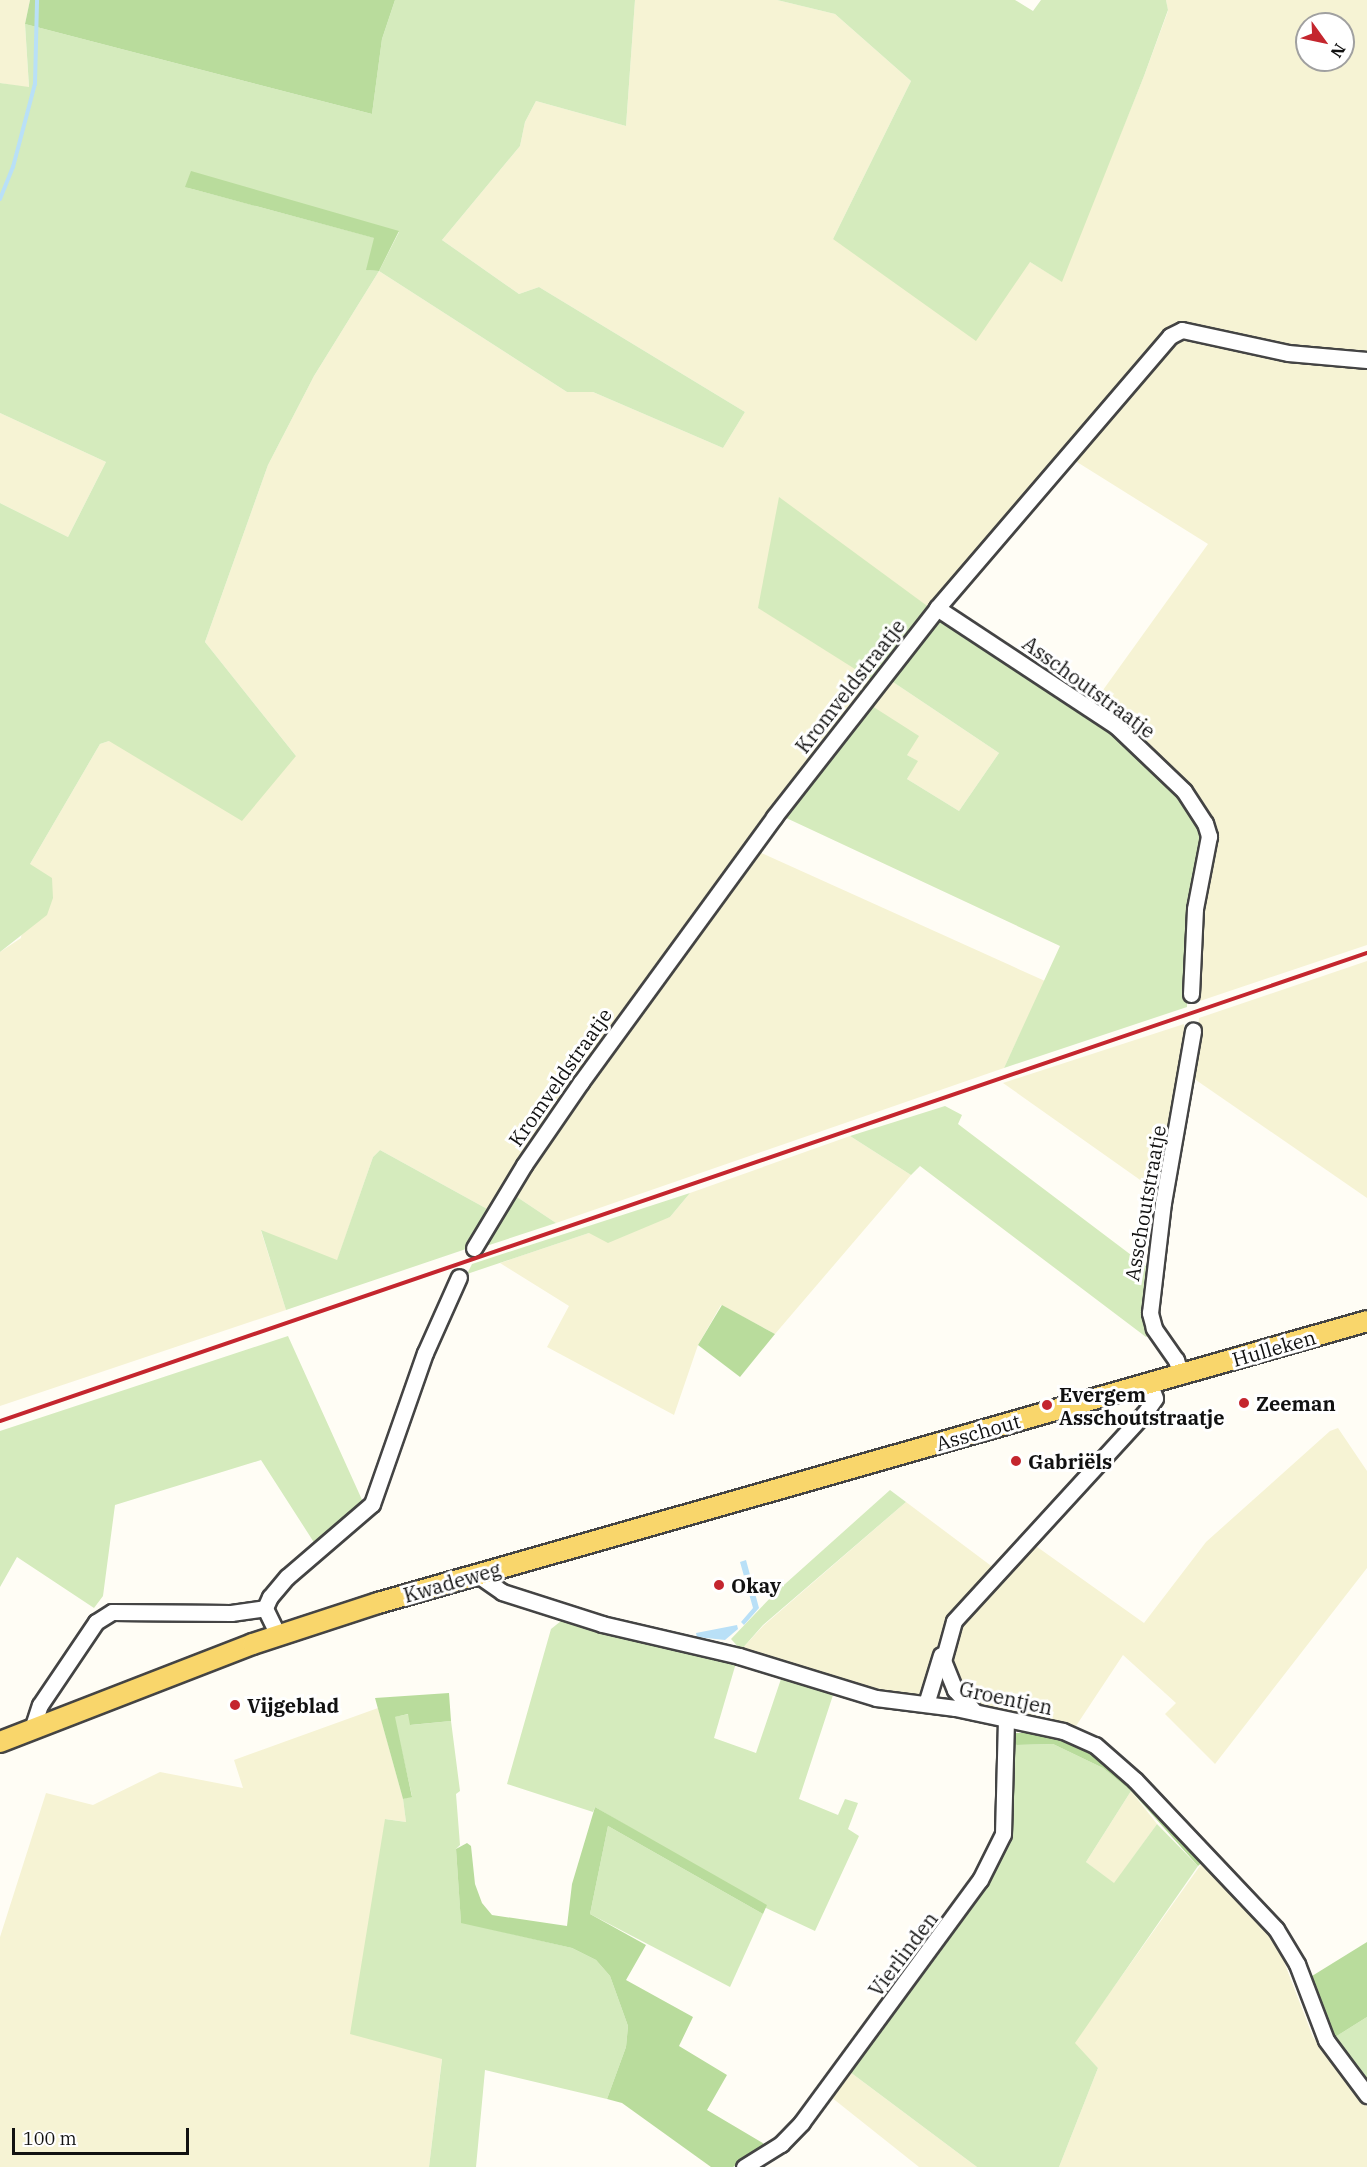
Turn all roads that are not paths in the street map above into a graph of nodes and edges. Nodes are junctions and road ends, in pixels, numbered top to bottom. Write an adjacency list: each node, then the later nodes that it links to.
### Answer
1 (1367, 360): 2 (street, Kromveldstraatje)
2 (937, 608): 3 (street, Asschoutstraatje); 5 (street, Kromveldstraatje)
3 (1191, 994)
4 (1193, 1031): 8 (street, Asschoutstraatje)
5 (474, 1248)
6 (459, 1277): 12 (street)
7 (1367, 1321): 8 (main road, Hulleken)
8 (1181, 1376): 9 (main road, Asschout)
9 (1150, 1385): 10 (main road, Asschout); 14 (street)
10 (880, 1461): 11 (main road, Kwadeweg)
11 (478, 1575): 13 (main road, Kwadeweg); 15 (street, Groentjen)
12 (266, 1608): 13 (street); 18 (street)
13 (278, 1635): 18 (main road, Kwadeweg)
14 (944, 1646): 15 (street); 16 (street)
15 (926, 1704): 16 (street, Groentjen)
16 (975, 1712): 17 (street, Groentjen)
17 (1006, 1721): 20 (street, Groentjen); 21 (street, Vierlinden)
18 (32, 1729): 19 (main road, Kwadeweg)
19 (0, 1742)
20 (1367, 2096)
21 (744, 2167)

